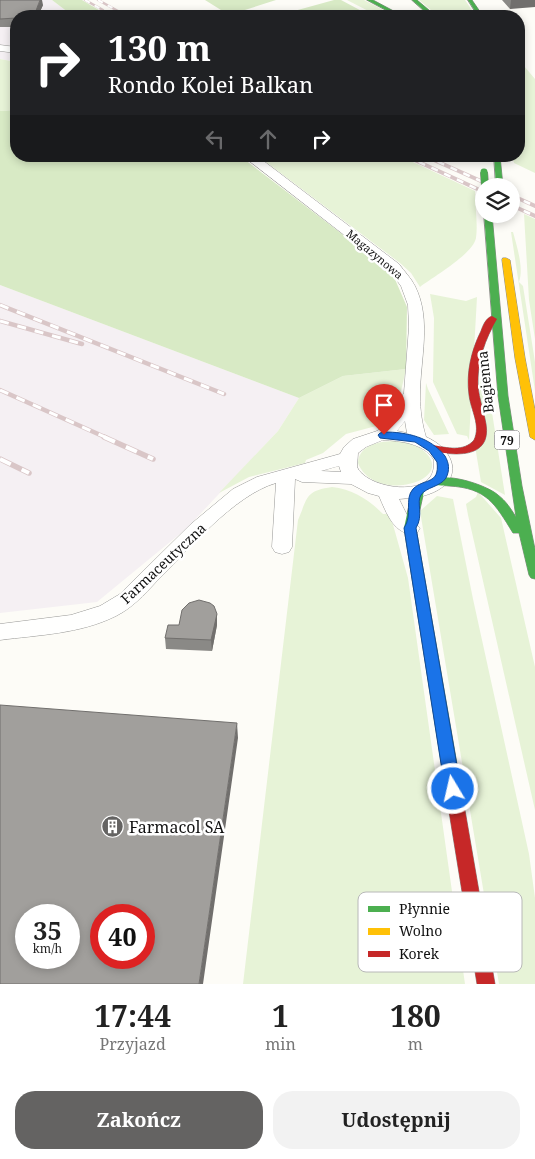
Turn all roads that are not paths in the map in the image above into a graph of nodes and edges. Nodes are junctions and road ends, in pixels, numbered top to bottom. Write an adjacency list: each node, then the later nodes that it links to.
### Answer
1 (369, 0): 3 (main road)
2 (409, 2): 4 (main road)
3 (388, 10)
4 (423, 10)
5 (257, 162): 13 (street, Magazynowa)
6 (498, 162): 9 (main road)
7 (484, 167): 8 (main road, bridge)
8 (485, 178)
9 (500, 178)
10 (488, 223): 12 (main road, Bagienna / 79)
11 (505, 247): 15 (main road, 79)
12 (493, 318): 16 (main road); 25 (main road, Bagienna / 79)
13 (410, 396): 14 (street, Magazynowa); 16 (street, Magazynowa)
14 (384, 435): 16 (street); 17 (street)
15 (535, 437)
16 (426, 444): 20 (street)
17 (348, 458): 18 (street, Farmaceutyczna); 19 (street)
18 (286, 476): 19 (street, Farmaceutyczna); 24 (street); 27 (street, Farmaceutyczna)
19 (355, 478): 22 (street)
20 (436, 482): 21 (street); 25 (main road)
21 (418, 491): 22 (street); 23 (main road)
22 (387, 492): 23 (street)
23 (410, 528): 28 (main road)
24 (282, 547)
25 (531, 561): 26 (main road, Bagienna / 79)
26 (535, 575)
27 (0, 632)
28 (471, 892)

